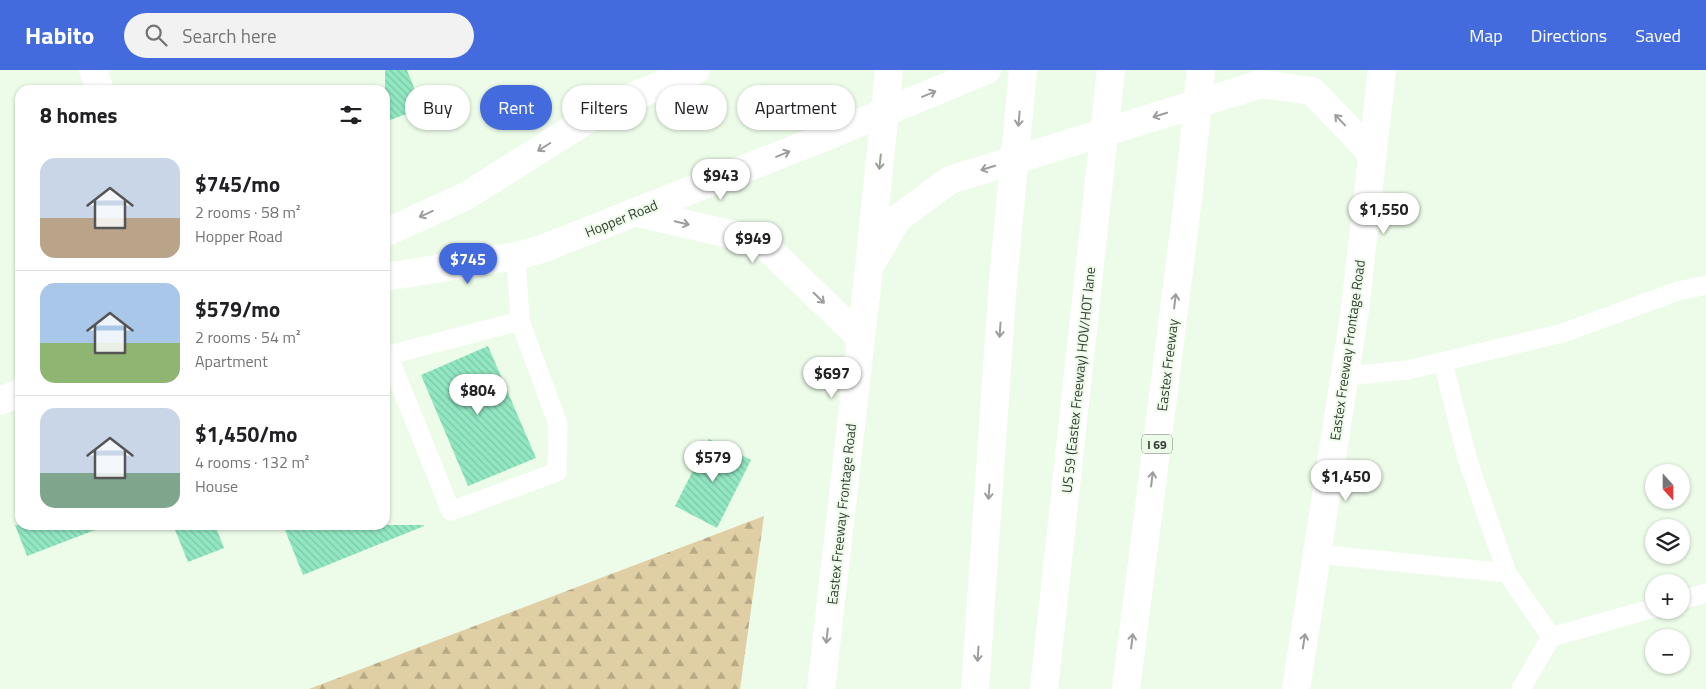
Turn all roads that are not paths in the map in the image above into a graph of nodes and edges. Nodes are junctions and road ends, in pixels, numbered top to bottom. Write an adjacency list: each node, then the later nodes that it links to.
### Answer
1 (93, 70): 9 (main road)
2 (696, 70): 13 (main road, one-way to 13)
3 (888, 70): 10 (main road, Eastex Freeway Frontage Road)
4 (987, 70): 10 (main road, Hopper Road, one-way to 4)
5 (1023, 70): 33 (main road, one-way to 33)
6 (1111, 70): 34 (main road, US 59 (Eastex Freeway) HOV/HOT lane)
7 (1201, 70): 35 (main road, Eastex Freeway / I 69, one-way to 7)
8 (1382, 70): 11 (main road, Eastex Freeway Frontage Road)
9 (98, 85)
10 (884, 113): 12 (main road, Hopper Road, one-way to 10); 15 (main road, Eastex Freeway Frontage Road, one-way to 15)
11 (1372, 157): 15 (main road, one-way to 15); 23 (main road, Eastex Freeway Frontage Road)
12 (634, 212): 14 (main road, Hopper Road); 19 (main road, one-way to 19)
13 (390, 230)
14 (516, 256): 16 (main road, Hopper Road); 18 (lane)
15 (869, 268): 19 (main road, Eastex Freeway Frontage Road)
16 (390, 276)
17 (1706, 285): 21 (lane)
18 (520, 321): 20 (lane); 22 (lane)
19 (861, 338): 32 (main road, Eastex Freeway Frontage Road, one-way to 32)
20 (390, 355)
21 (1443, 362): 23 (lane); 27 (lane)
22 (390, 363)
23 (1345, 376): 26 (main road, Eastex Freeway Frontage Road)
24 (15, 395): 25 (main road)
25 (0, 401)
26 (1317, 554): 27 (lane); 36 (main road, Eastex Freeway Frontage Road, one-way to 26)
27 (1506, 573): 31 (lane)
28 (1706, 593): 29 (lane)
29 (1690, 597)
30 (1645, 611): 31 (lane)
31 (1551, 637): 37 (lane)
32 (821, 689)
33 (975, 689)
34 (1044, 689)
35 (1126, 689)
36 (1296, 689)
37 (1521, 689)

